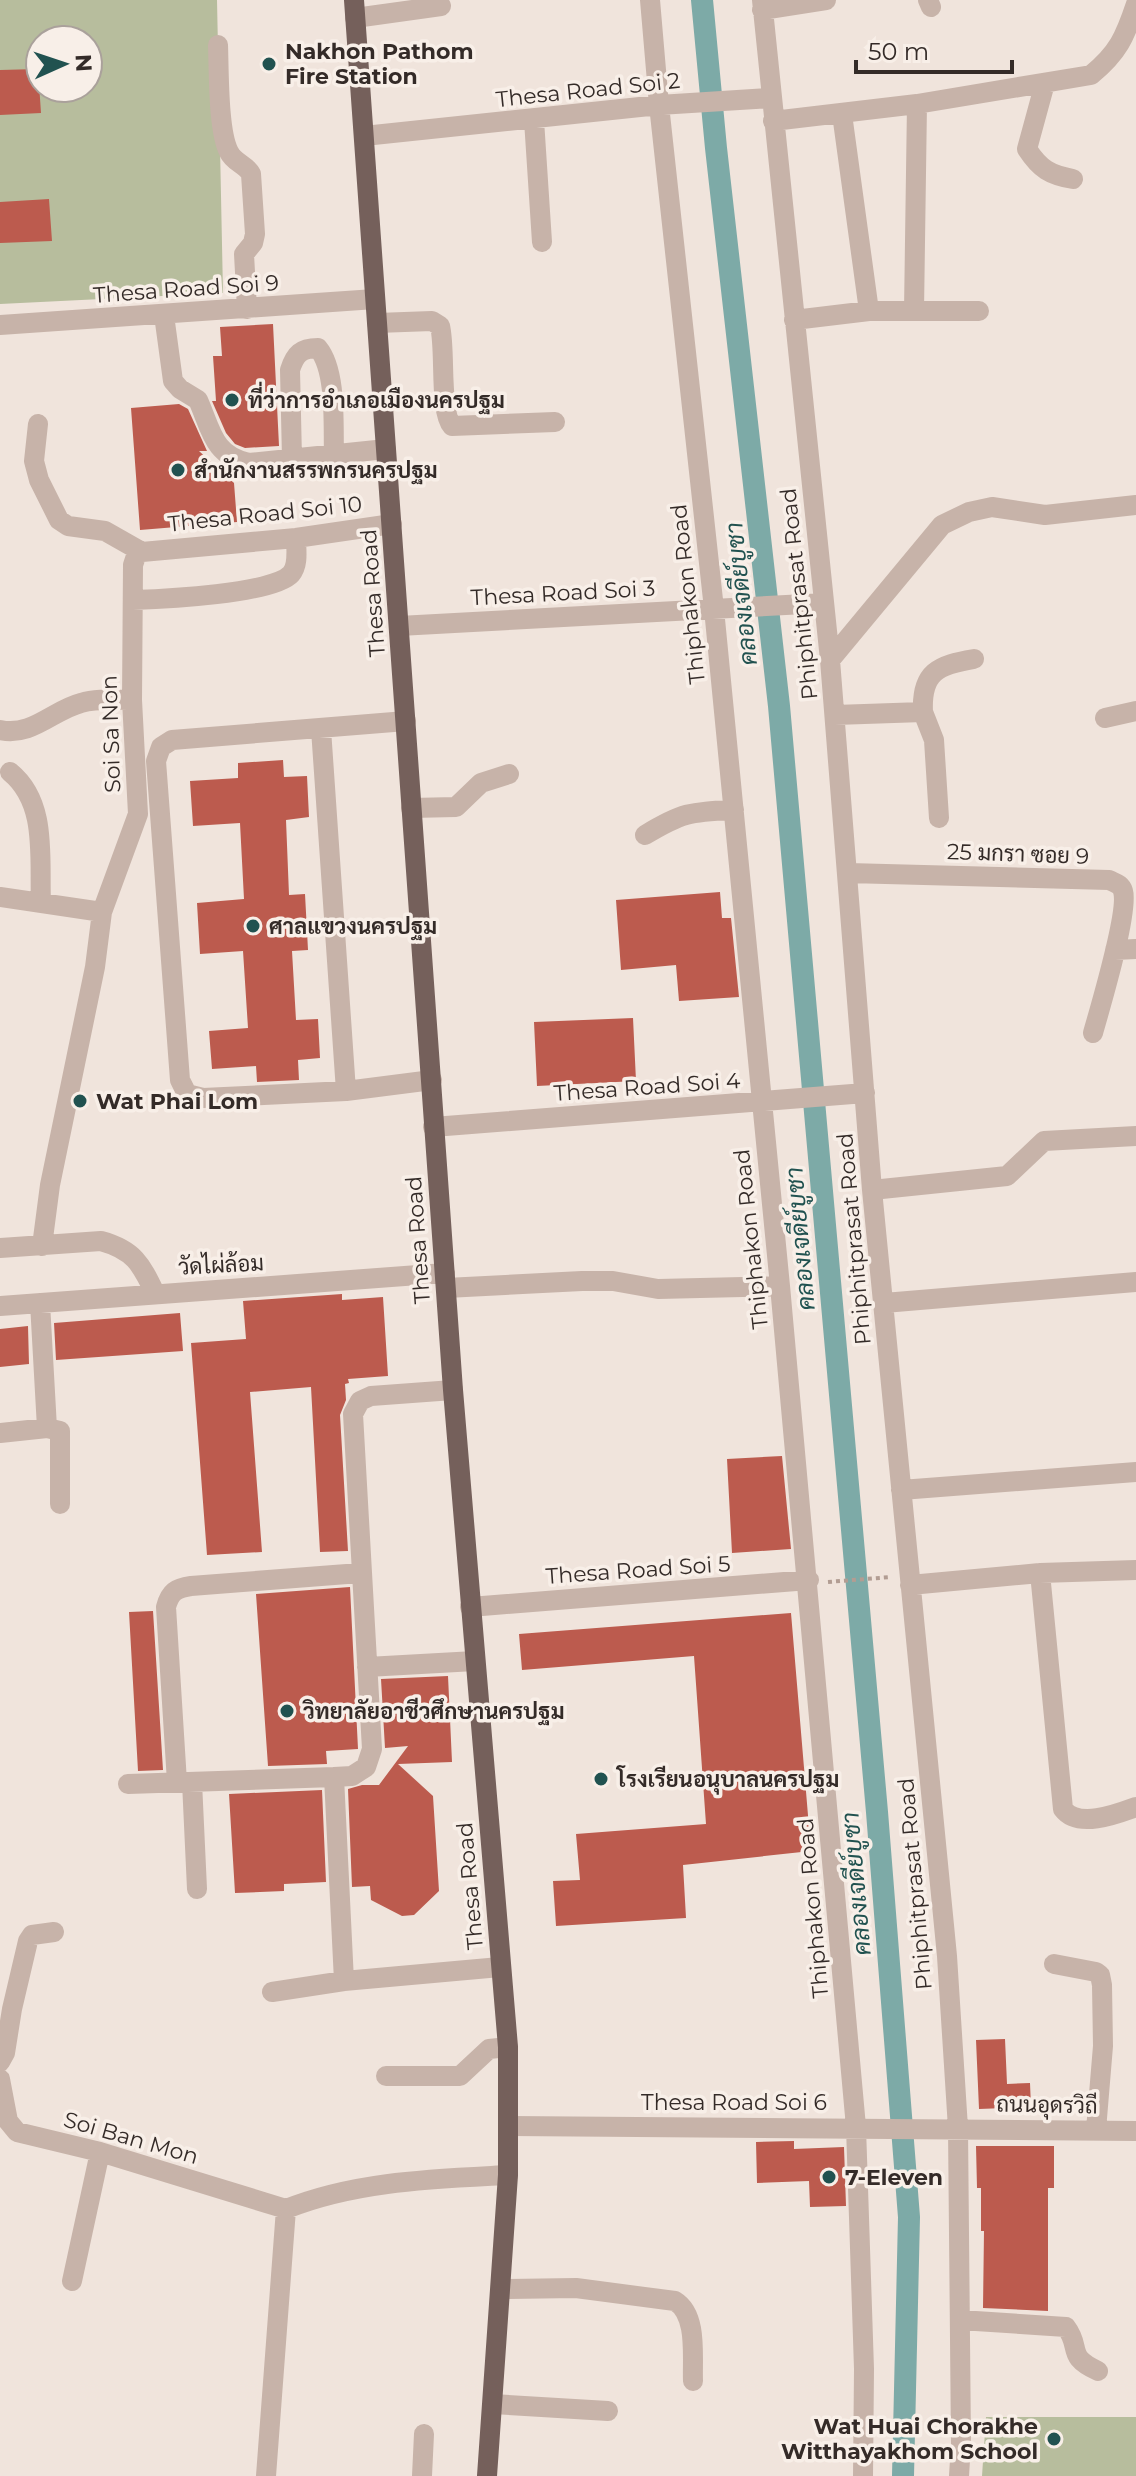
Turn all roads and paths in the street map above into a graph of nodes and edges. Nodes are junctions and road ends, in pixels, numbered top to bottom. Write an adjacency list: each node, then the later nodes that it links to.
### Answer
1 (650, 0): 12 (street, Thiphakon Road)
2 (826, 0): 4 (street)
3 (1136, 4): 7 (street)
4 (762, 5): 10 (street, Phiphitprasat Road)
5 (441, 6): 6 (street)
6 (355, 9): 16 (main road, Thesa Road)
7 (1132, 31): 9 (street)
8 (218, 45): 20 (street)
9 (1045, 83): 11 (street); 17 (street)
10 (770, 98): 12 (street, Thesa Road Soi 2); 15 (street, Phiphitprasat Road)
11 (917, 104): 13 (street); 22 (street)
12 (669, 105): 14 (street, Thesa Road Soi 2); 39 (street, Thiphakon Road)
13 (842, 114): 15 (street); 21 (street)
14 (534, 120): 16 (street, Thesa Road Soi 2); 18 (street)
15 (773, 121): 25 (street, Phiphitprasat Road)
16 (364, 136): 19 (main road, Thesa Road)
17 (1073, 179)
18 (542, 242)
19 (375, 299): 20 (street, Thesa Road Soi 9); 26 (main road, Thesa Road)
20 (247, 309): 24 (street, Thesa Road Soi 9)
21 (869, 311): 22 (street); 25 (street)
22 (914, 311): 23 (street)
23 (979, 311)
24 (164, 315): 27 (street, Thesa Road Soi 9); 32 (street)
25 (794, 320): 38 (street, Phiphitprasat Road)
26 (377, 323): 28 (street); 30 (main road, Thesa Road)
27 (0, 325)
28 (555, 422)
29 (38, 424): 36 (street)
30 (386, 449): 31 (street); 34 (main road, Thesa Road)
31 (334, 455): 32 (street); 32 (street)
32 (292, 459)
33 (1136, 505): 42 (street)
34 (392, 524): 35 (street, Thesa Road Soi 10); 40 (main road, Thesa Road)
35 (296, 538): 36 (street, Thesa Road Soi 10); 37 (street)
36 (142, 552): 37 (street, Soi Sa Non)
37 (133, 600): 43 (street, Soi Sa Non)
38 (815, 604): 39 (street, Thesa Road Soi 3); 42 (street, Phiphitprasat Road)
39 (714, 609): 40 (street, Thesa Road Soi 3); 54 (street, Thiphakon Road)
40 (399, 626): 48 (main road, Thesa Road)
41 (974, 659): 45 (street)
42 (830, 660): 46 (street, Phiphitprasat Road)
43 (132, 700): 50 (street); 61 (street, Soi Sa Non)
44 (1136, 711): 47 (street)
45 (923, 712): 46 (street); 55 (street)
46 (835, 715): 57 (street, Phiphitprasat Road)
47 (1105, 718)
48 (406, 721): 49 (street); 53 (main road, Thesa Road)
49 (321, 729): 66 (street); 66 (street)
50 (0, 730)
51 (10, 772): 60 (street)
52 (509, 774): 53 (street)
53 (411, 808): 65 (main road, Thesa Road)
54 (734, 810): 56 (street); 68 (street, Thiphakon Road)
55 (939, 818)
56 (645, 835)
57 (848, 873): 58 (street, 25 มกรา ซอย 9); 67 (street, Phiphitprasat Road)
58 (1129, 885): 63 (street, 25 มกรา ซอย 9)
59 (0, 897): 60 (street)
60 (41, 903): 61 (street)
61 (102, 912): 72 (street, Soi Sa Non)
62 (1136, 949): 63 (street)
63 (1115, 950): 64 (street, 25 มกรา ซอย 9)
64 (1093, 1033)
65 (432, 1080): 66 (street); 69 (main road, Thesa Road)
66 (346, 1091)
67 (856, 1094): 68 (street, Thesa Road Soi 4); 71 (street, Phiphitprasat Road)
68 (772, 1101): 69 (street, Thesa Road Soi 4); 76 (street, Thiphakon Road)
69 (433, 1127): 74 (main road, Thesa Road)
70 (1136, 1136): 71 (street)
71 (872, 1190): 79 (street, Phiphitprasat Road)
72 (42, 1246): 73 (street); 77 (street)
73 (0, 1248)
74 (445, 1281): 76 (street, วัดไผ่ล้อม); 77 (street, วัดไผ่ล้อม); 81 (main road, Thesa Road)
75 (1136, 1282): 79 (street)
76 (780, 1286): 91 (street, Thiphakon Road)
77 (155, 1293): 78 (street, วัดไผ่ล้อม)
78 (40, 1303): 80 (street, วัดไผ่ล้อม); 82 (street)
79 (884, 1303): 85 (street, Phiphitprasat Road)
80 (0, 1306)
81 (453, 1390): 88 (street); 94 (main road, Thesa Road)
82 (47, 1428): 83 (street); 86 (street)
83 (0, 1433)
84 (1136, 1472): 85 (street)
85 (901, 1490): 93 (street, Phiphitprasat Road)
86 (60, 1504)
87 (1136, 1570): 89 (street)
88 (360, 1573): 96 (street); 98 (street)
89 (1040, 1573): 93 (street); 100 (street)
90 (884, 1578): 92 (path)
91 (809, 1580): 94 (street, Thesa Road Soi 5); 112 (street, Thiphakon Road)
92 (838, 1583)
93 (910, 1585): 113 (street, Phiphitprasat Road)
94 (470, 1607): 95 (main road, Thesa Road)
95 (475, 1661): 96 (street); 104 (main road, Thesa Road)
96 (367, 1667): 97 (street)
97 (334, 1777): 98 (street); 105 (street)
98 (184, 1782): 99 (street); 101 (street)
99 (128, 1784)
100 (1136, 1807)
101 (197, 1889)
102 (54, 1932): 108 (street)
103 (1054, 1964): 114 (street)
104 (500, 1967): 105 (street); 107 (main road, Thesa Road)
105 (344, 1981): 106 (street)
106 (272, 1992)
107 (508, 2047): 109 (street); 111 (main road, Thesa Road)
108 (0, 2062)
109 (386, 2076)
110 (0, 2079): 116 (street, Soi Ban Mon)
111 (510, 2126): 112 (street, Thesa Road Soi 6); 118 (main road, Thesa Road)
112 (856, 2127): 113 (street, Thesa Road Soi 6); 131 (street, Thiphakon Road)
113 (958, 2128): 114 (street, ถนนอุดรวิถี); 122 (street, Phiphitprasat Road)
114 (1096, 2130): 115 (street, ถนนอุดรวิถี)
115 (1136, 2131)
116 (8, 2137): 117 (street, Soi Ban Mon)
117 (100, 2152): 119 (street, Soi Ban Mon); 120 (street)
118 (508, 2175): 119 (street); 121 (main road, Thesa Road)
119 (286, 2209): 128 (street)
120 (72, 2281)
121 (501, 2289): 124 (street); 125 (main road, Thesa Road)
122 (960, 2320): 123 (street); 132 (street, Phiphitprasat Road)
123 (1098, 2371)
124 (693, 2381)
125 (493, 2404): 126 (street); 130 (main road, Thesa Road)
126 (608, 2411)
127 (424, 2434): 129 (street)
128 (266, 2476)
129 (422, 2476)
130 (487, 2476)
131 (863, 2476)
132 (959, 2476)

